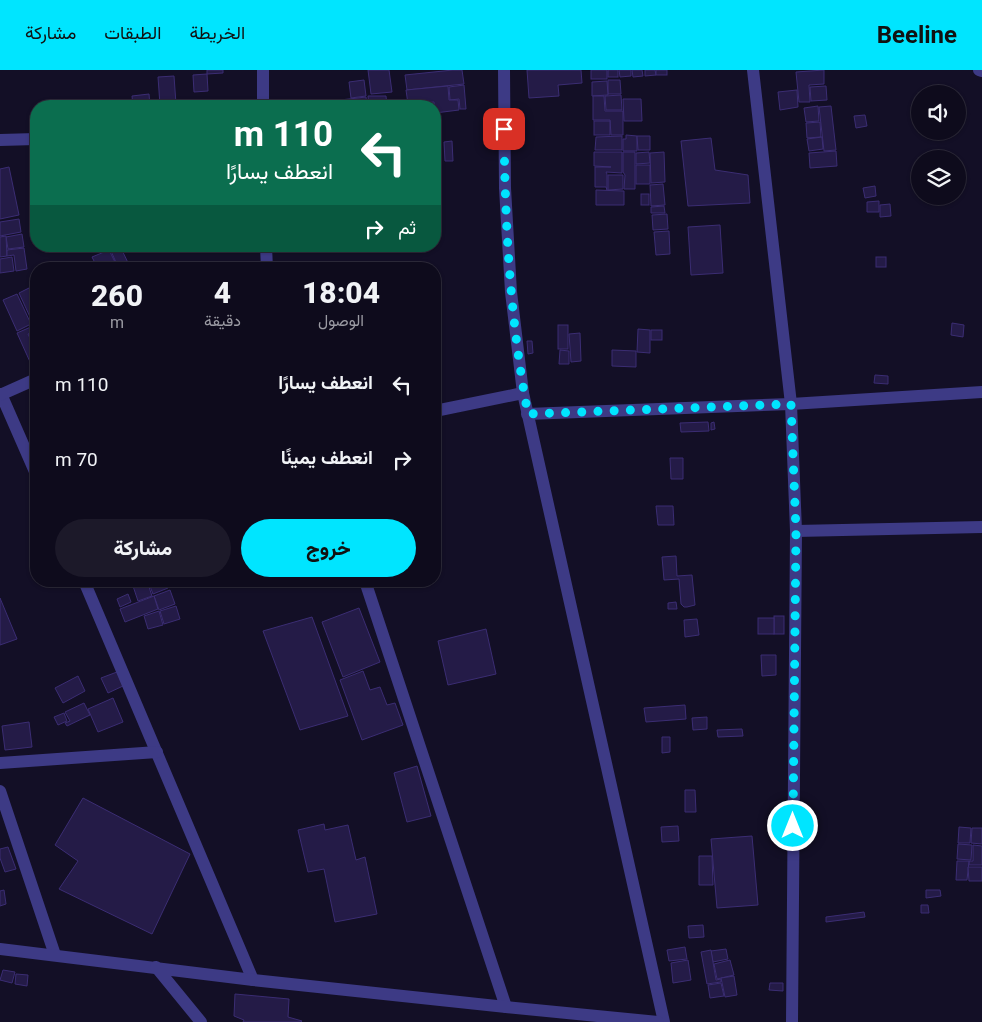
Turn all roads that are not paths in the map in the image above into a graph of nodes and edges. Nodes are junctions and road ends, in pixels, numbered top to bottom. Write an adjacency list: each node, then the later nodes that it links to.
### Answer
1 (263, 70): 4 (street)
2 (504, 70): 9 (street)
3 (753, 70): 11 (street)
4 (263, 100)
5 (30, 139): 6 (street)
6 (0, 140)
7 (30, 382): 10 (street)
8 (982, 392): 11 (street)
9 (523, 393): 12 (street); 13 (street)
10 (0, 395): 14 (street)
11 (791, 404): 13 (street); 16 (street)
12 (441, 410)
13 (528, 414): 29 (street)
14 (30, 461)
15 (982, 527): 16 (street)
16 (796, 531): 30 (street)
17 (87, 587): 19 (street)
18 (367, 587): 26 (street)
19 (157, 752): 20 (street); 25 (street)
20 (0, 763)
21 (0, 791): 23 (street)
22 (0, 949): 23 (street)
23 (55, 955): 24 (street)
24 (156, 967): 25 (street); 27 (street)
25 (253, 980): 26 (street)
26 (506, 1008): 28 (street)
27 (201, 1022)
28 (658, 1022)
29 (664, 1022)
30 (792, 1022)

